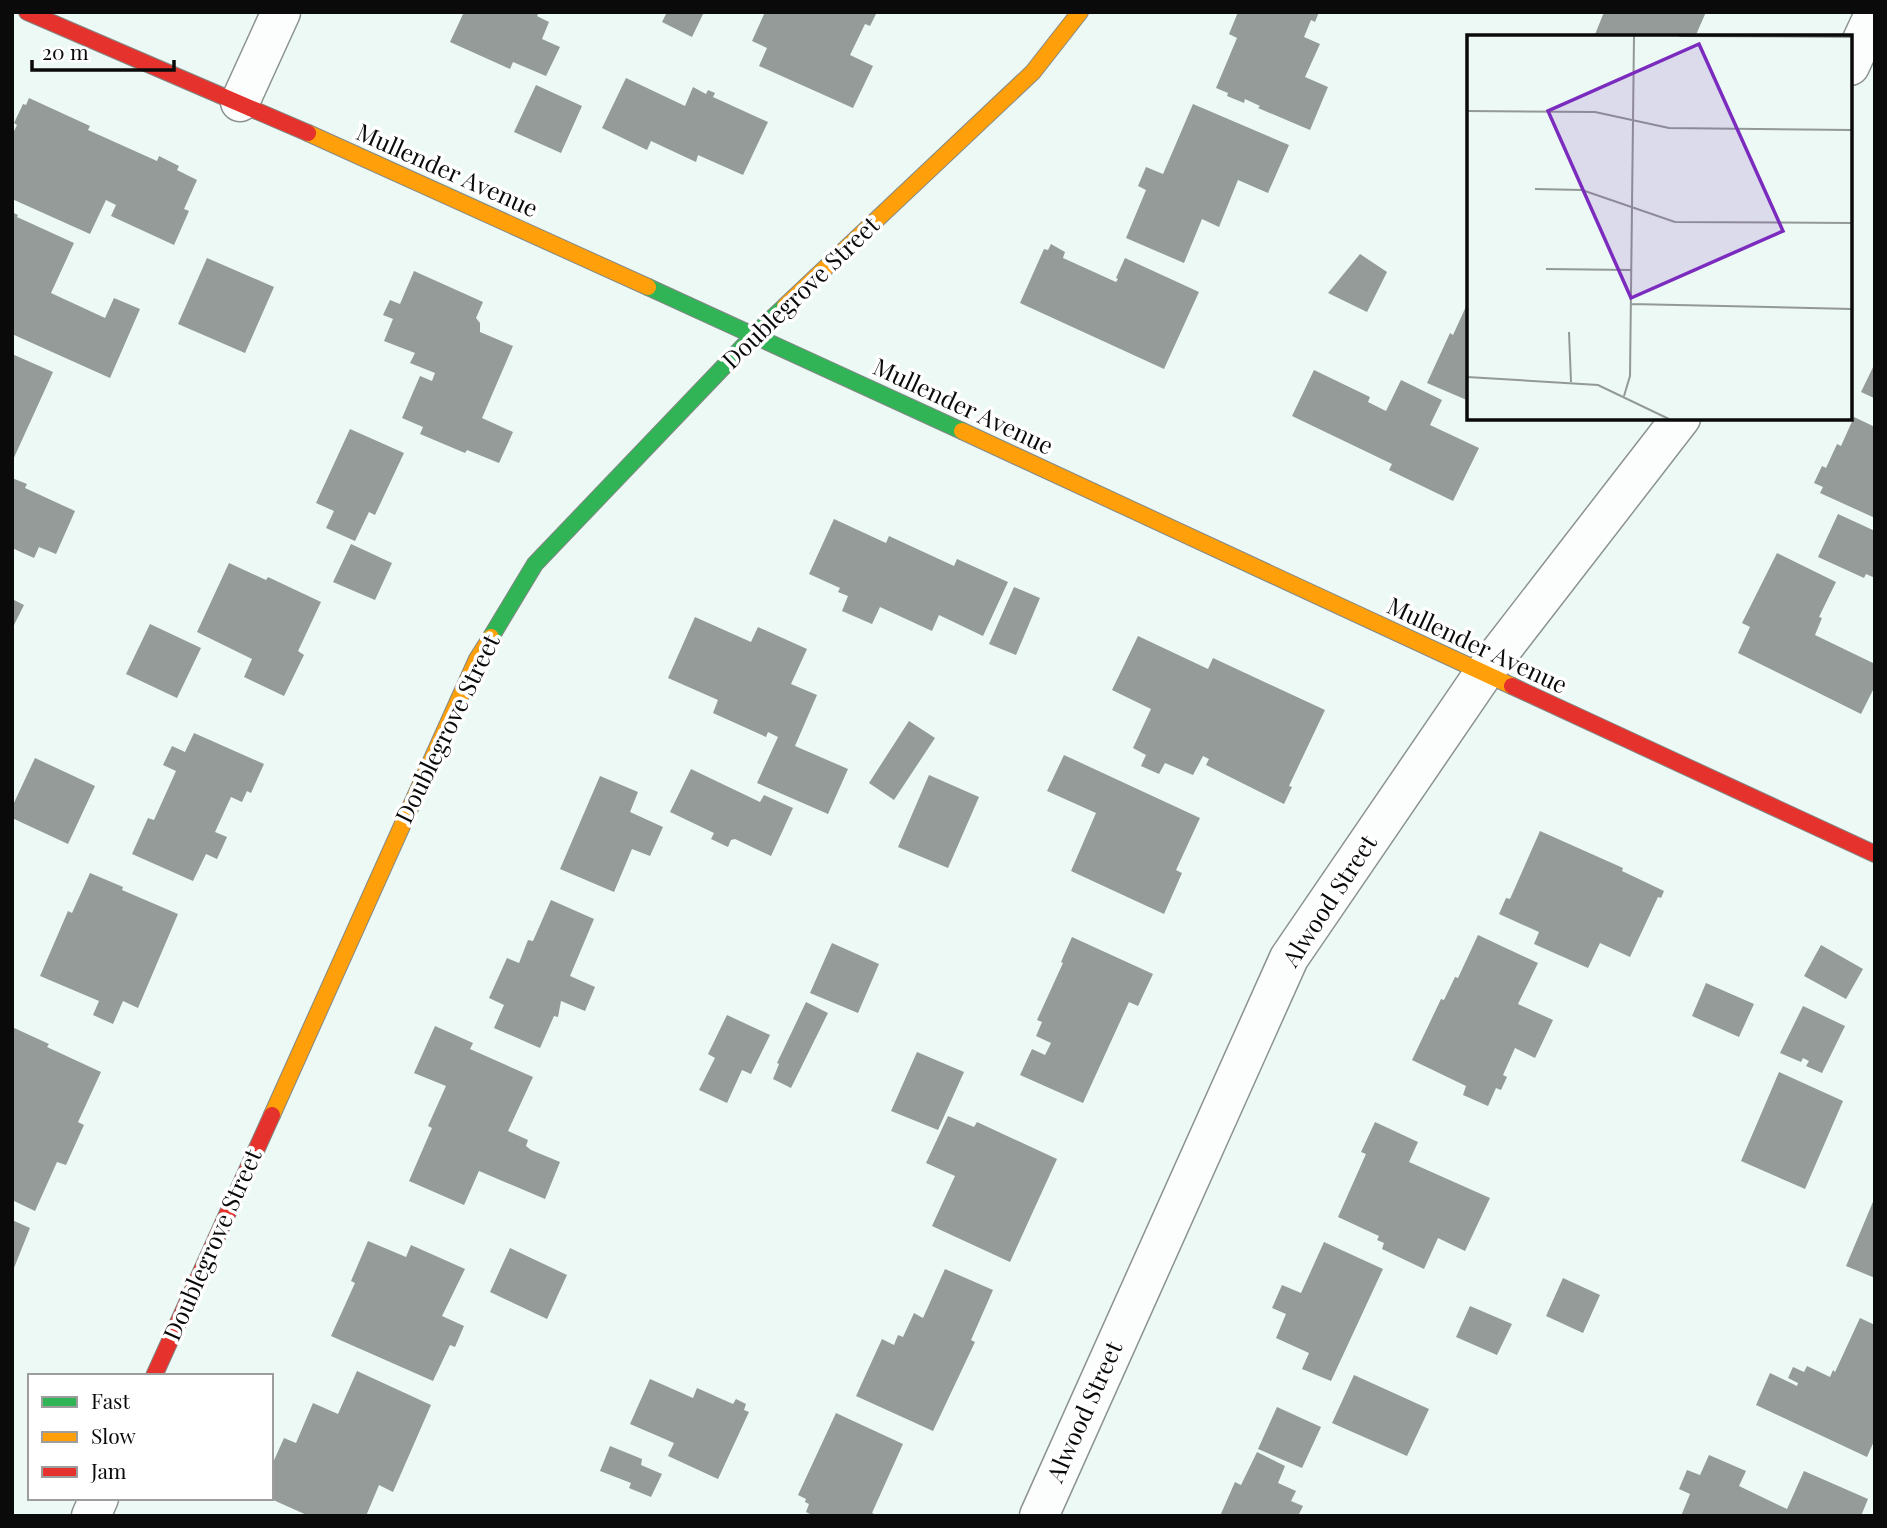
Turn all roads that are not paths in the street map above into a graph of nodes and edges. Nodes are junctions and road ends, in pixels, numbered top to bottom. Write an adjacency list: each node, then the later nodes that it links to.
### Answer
1 (27, 12): 6 (street, Mullender Avenue)
2 (281, 12): 6 (street)
3 (1080, 12): 7 (street, Doublegrove Street)
4 (1875, 12): 5 (street)
5 (1852, 62)
6 (240, 102): 7 (street, Mullender Avenue)
7 (754, 335): 9 (street, Mullender Avenue); 11 (street, Doublegrove Street)
8 (1679, 420): 9 (street, Alwood Street)
9 (1483, 674): 10 (street, Mullender Avenue); 14 (street, Alwood Street)
10 (1875, 854)
11 (155, 1374)
12 (98, 1500): 13 (street)
13 (91, 1516)
14 (1039, 1516)

